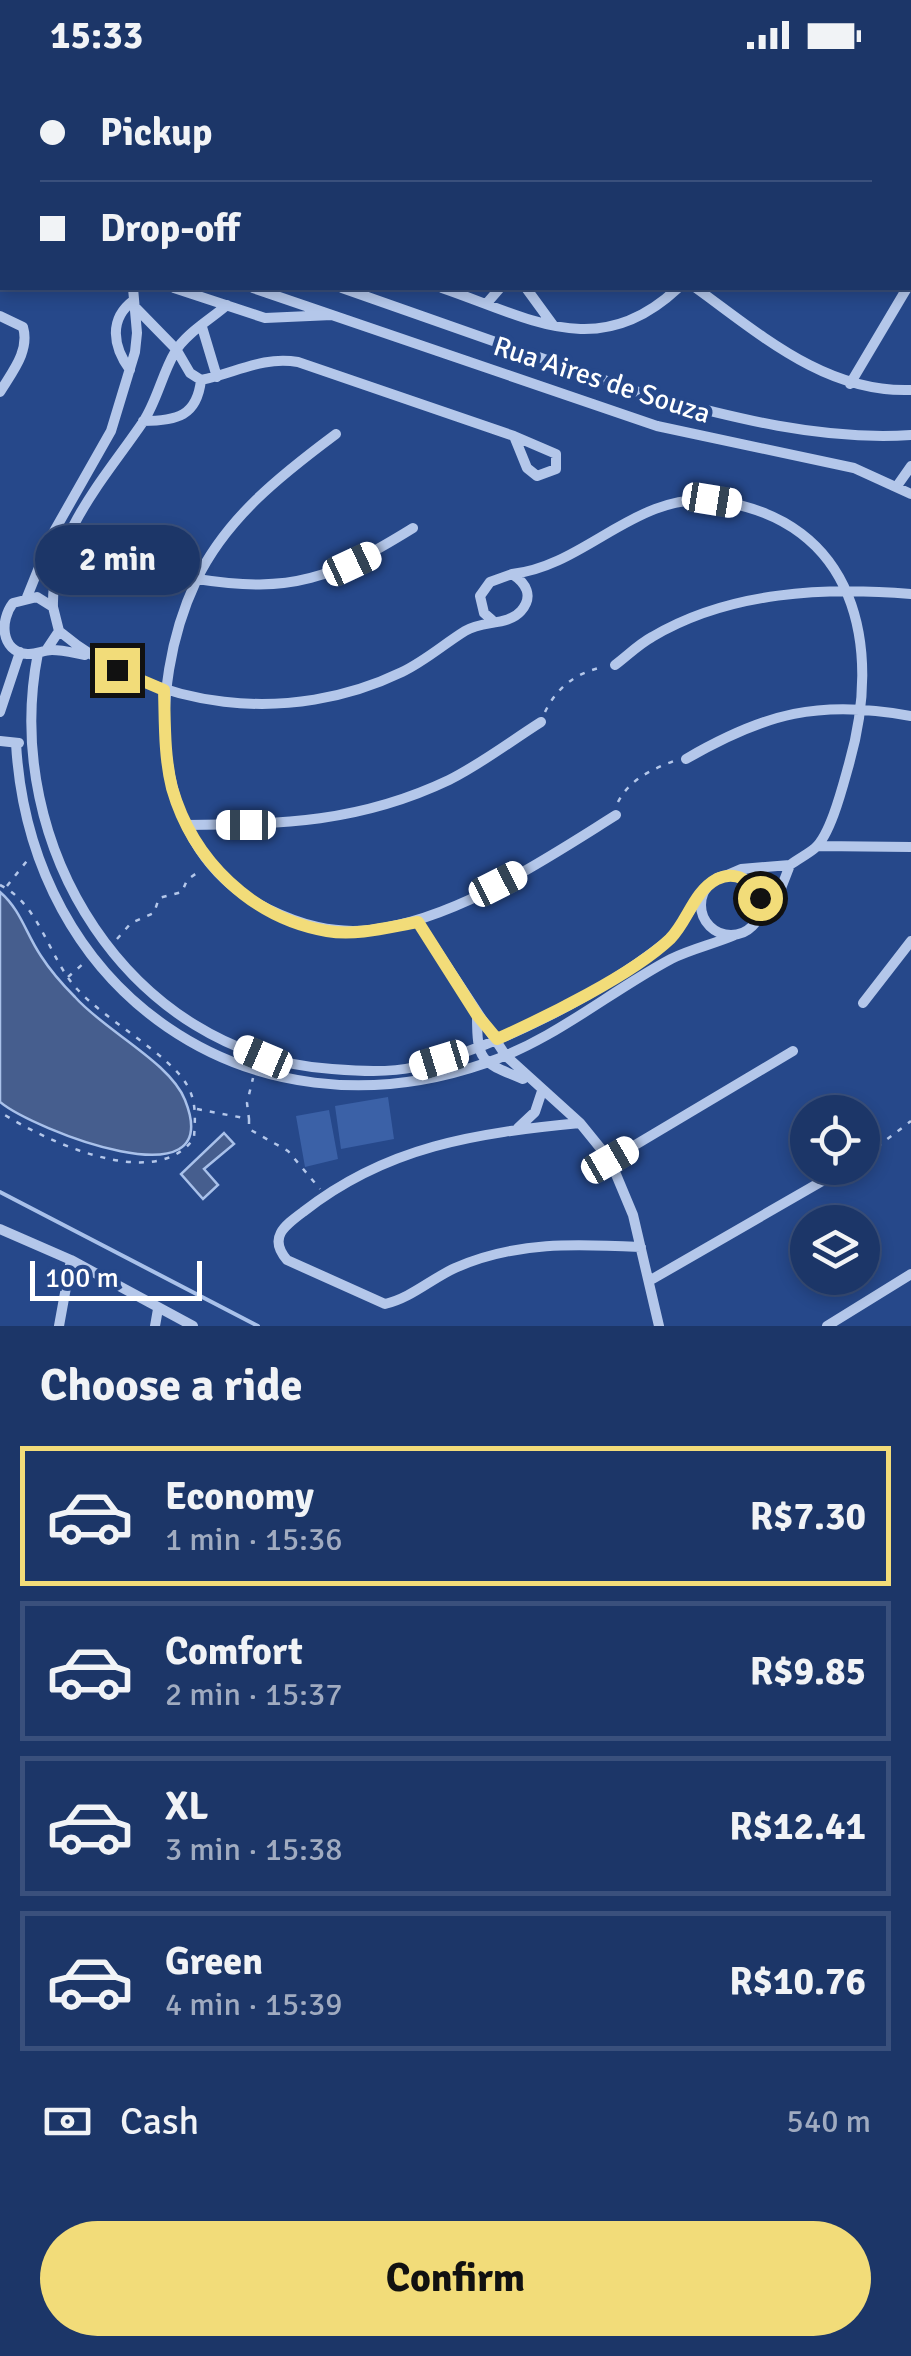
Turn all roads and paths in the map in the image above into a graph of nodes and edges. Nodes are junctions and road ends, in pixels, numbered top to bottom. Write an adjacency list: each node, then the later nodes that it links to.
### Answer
1 (180, 290): 11 (street, Rua Aires de Souza)
2 (211, 290): 11 (street)
3 (260, 290): 15 (street, Rua Aires de Souza)
4 (348, 290): 28 (street)
5 (448, 290): 13 (street)
6 (498, 290): 13 (street)
7 (527, 290): 18 (street)
8 (676, 290): 18 (street)
9 (699, 290): 23 (street)
10 (905, 290): 23 (street)
11 (202, 297): 14 (street, Rua Aires de Souza)
12 (134, 298): 19 (street); 20 (street); 20 (street)
13 (487, 303): 18 (street)
14 (227, 306): 15 (street, Rua Aires de Souza); 17 (street)
15 (339, 314): 31 (street, Rua Aires de Souza)
16 (0, 316): 25 (street)
17 (202, 326): 19 (street); 21 (street)
18 (554, 326)
19 (176, 349): 22 (street); 26 (street)
20 (130, 370): 40 (street)
21 (216, 376): 22 (street); 29 (street)
22 (201, 380): 26 (street)
23 (850, 384): 24 (street)
24 (911, 390)
25 (0, 392)
26 (143, 422): 44 (street)
27 (336, 434): 36 (street)
28 (911, 435)
29 (514, 436): 29 (street)
30 (911, 466): 31 (street)
31 (897, 486): 32 (street, Rua Aires de Souza)
32 (911, 494)
33 (413, 528): 36 (street)
34 (545, 566): 35 (street); 37 (street); 38 (street)
35 (512, 574): 38 (street); 43 (street)
36 (197, 579): 53 (street)
37 (847, 589): 39 (street); 52 (street); 54 (street)
38 (528, 591): 45 (street)
39 (911, 594)
40 (27, 597): 41 (street); 44 (street)
41 (13, 603): 42 (street); 46 (street)
42 (0, 604)
43 (481, 604): 45 (street); 47 (street)
44 (53, 607): 48 (street)
45 (492, 620): 47 (street)
46 (1, 629): 50 (street)
47 (467, 630): 53 (street)
48 (59, 631): 49 (street); 51 (street)
49 (43, 651): 50 (street); 51 (street); 59 (street)
50 (20, 652): 55 (street)
51 (89, 656): 53 (street)
52 (615, 665): 57 (path)
53 (164, 690): 63 (street)
54 (863, 707): 56 (street); 61 (street); 64 (street)
55 (0, 712)
56 (911, 716)
57 (540, 722): 63 (street)
58 (0, 741): 60 (street)
59 (30, 741): 60 (street); 77 (street)
60 (16, 743): 66 (street)
61 (686, 759): 62 (path)
62 (616, 815): 74 (street)
63 (186, 825): 67 (street)
64 (818, 846): 65 (street); 68 (street)
65 (911, 846)
66 (35, 850): 71 (path); 78 (street)
67 (210, 864): 74 (street); 77 (path)
68 (790, 864): 69 (street); 73 (street)
69 (721, 877): 72 (street); 73 (street)
70 (0, 885): 71 (path)
71 (6, 888): 79 (path)
72 (706, 888): 75 (street); 82 (street)
73 (758, 917): 75 (street)
74 (418, 922): 81 (street)
75 (735, 935): 84 (street)
76 (911, 941): 80 (street)
77 (106, 948): 83 (street)
78 (93, 956): 79 (path); 88 (street)
79 (68, 977): 91 (path)
80 (862, 1003)
81 (477, 1015): 82 (street); 83 (street)
82 (497, 1039): 83 (street); 86 (street)
83 (477, 1048): 87 (street)
84 (520, 1048): 86 (street); 89 (street)
85 (793, 1051): 98 (street)
86 (506, 1056): 87 (street); 89 (street)
87 (486, 1064): 88 (street); 90 (street)
88 (254, 1071): 93 (path)
89 (522, 1073): 90 (street)
90 (538, 1087): 95 (street); 96 (street)
91 (195, 1109): 92 (path); 93 (path)
92 (0, 1112)
93 (249, 1120): 100 (path)
94 (911, 1121): 97 (path)
95 (580, 1123): 96 (street); 98 (street)
96 (517, 1129): 100 (street)
97 (880, 1144)
98 (610, 1160): 102 (street)
99 (815, 1185): 105 (street)
100 (324, 1195): 102 (street)
101 (0, 1229): 103 (street)
102 (641, 1246): 105 (street)
103 (71, 1260): 106 (street); 107 (street)
104 (911, 1274): 111 (street)
105 (649, 1281): 110 (street)
106 (158, 1309): 108 (street); 109 (street)
107 (60, 1326)
108 (155, 1326)
109 (193, 1326)
110 (659, 1326)
111 (827, 1326)

